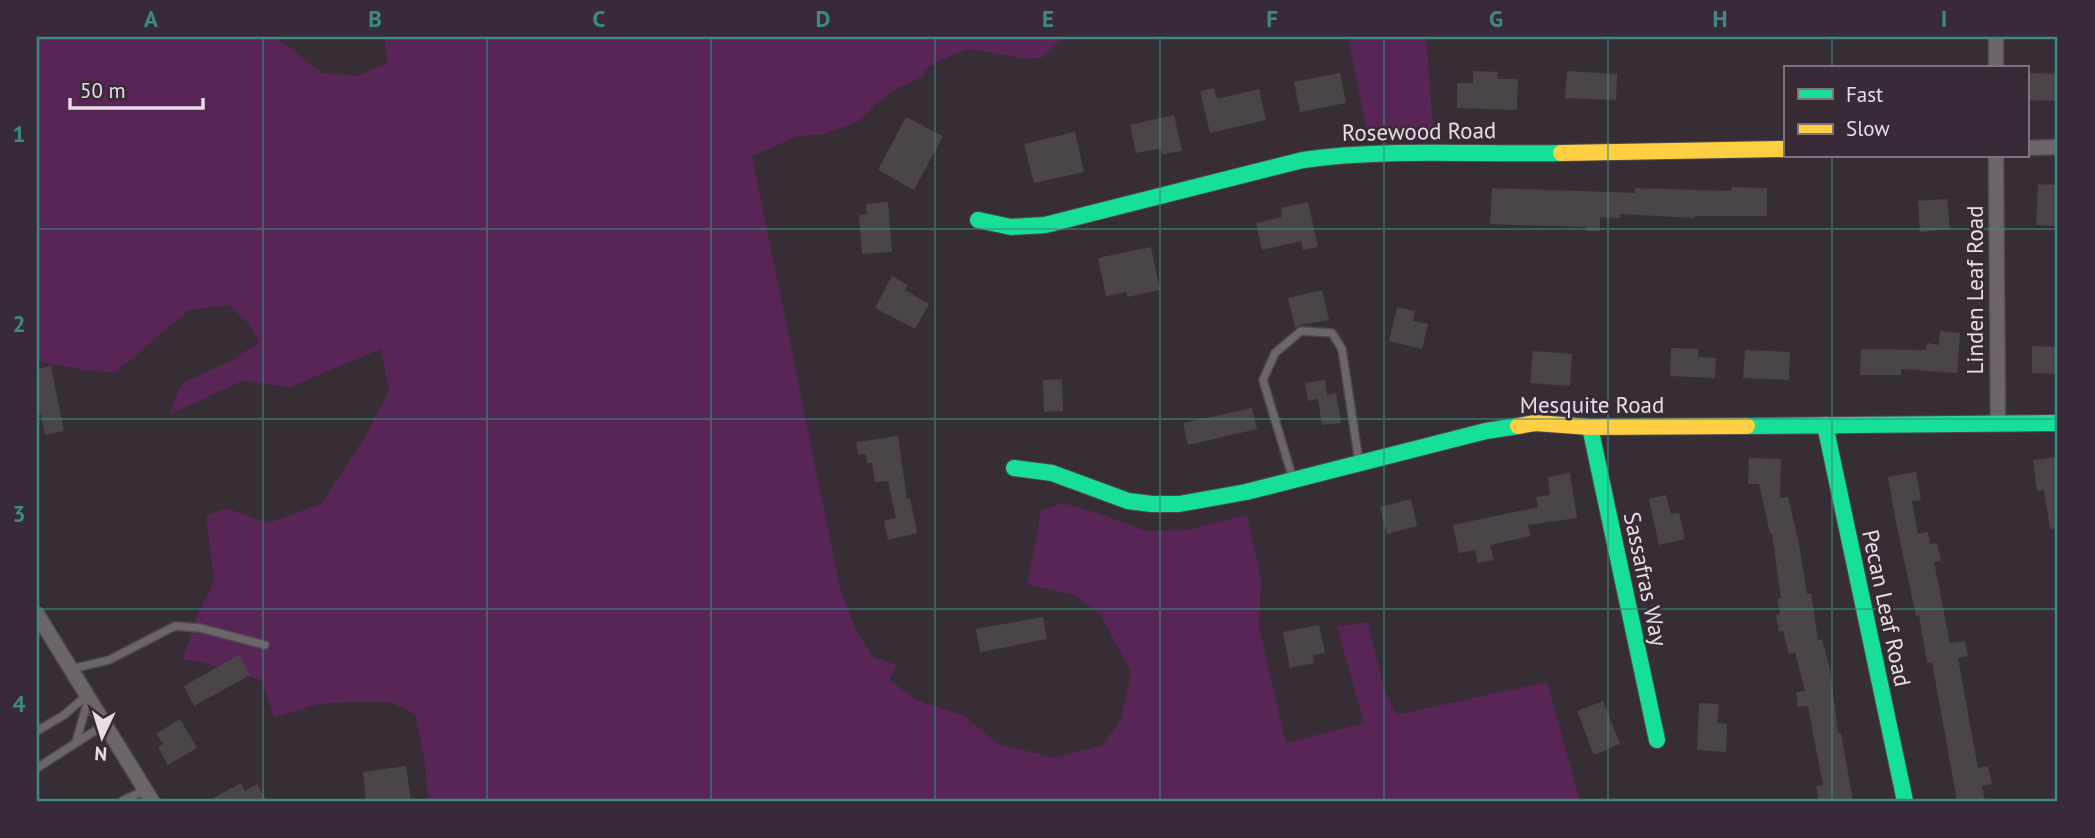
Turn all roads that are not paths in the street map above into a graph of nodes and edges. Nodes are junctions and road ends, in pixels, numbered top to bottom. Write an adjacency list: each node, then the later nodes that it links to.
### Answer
1 (1996, 37): 2 (street)
2 (1996, 66)
3 (2058, 147): 4 (street)
4 (2028, 148)
5 (1784, 149): 7 (street, Rosewood Road)
6 (1996, 158): 8 (street, Linden Leaf Road)
7 (978, 220)
8 (1998, 423): 9 (street, Mesquite Road); 10 (street, Mesquite Road)
9 (2058, 423)
10 (1825, 425): 11 (street, Mesquite Road); 26 (street, Pecan Leaf Road)
11 (1590, 427): 12 (street, Mesquite Road); 21 (street, Sassafras Way)
12 (1359, 463): 14 (street, Mesquite Road); 14 (lane)
13 (1014, 467): 14 (street, Mesquite Road)
14 (1293, 480)
15 (37, 614): 17 (street)
16 (265, 645): 17 (lane)
17 (70, 670): 18 (street)
18 (87, 697): 19 (street); 20 (lane); 22 (lane)
19 (104, 725): 22 (lane); 24 (street)
20 (37, 731)
21 (1657, 740)
22 (75, 744): 23 (lane)
23 (37, 768)
24 (148, 796): 25 (lane)
25 (122, 801)
26 (1905, 801)

